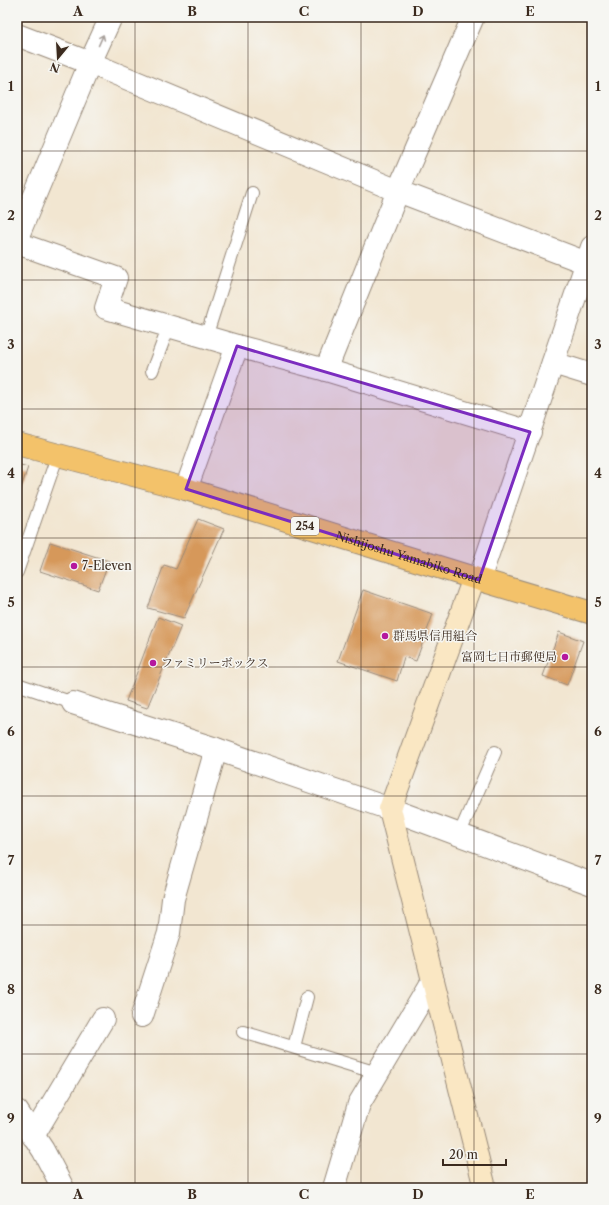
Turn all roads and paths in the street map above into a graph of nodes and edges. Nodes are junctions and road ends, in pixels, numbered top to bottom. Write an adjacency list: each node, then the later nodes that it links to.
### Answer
1 (111, 17): 4 (street, one-way to 1)
2 (473, 17): 5 (street)
3 (17, 35): 4 (street)
4 (90, 63): 5 (street); 7 (street)
5 (398, 191): 8 (street); 13 (street)
6 (252, 193): 10 (lane)
7 (17, 238): 9 (street)
8 (590, 258): 12 (street)
9 (169, 326): 10 (street); 14 (lane)
10 (206, 337): 11 (street)
11 (237, 346): 13 (street); 19 (street)
12 (554, 363): 15 (street); 16 (street)
13 (326, 370): 16 (street)
14 (152, 371)
15 (592, 375)
16 (530, 432): 21 (street)
17 (17, 444): 18 (highway, Nishijoshu Yamabiko Road / 254)
18 (58, 454): 19 (highway, Nishijoshu Yamabiko Road / 254); 20 (lane)
19 (186, 489): 21 (highway, Nishijoshu Yamabiko Road / 254)
20 (17, 572)
21 (476, 579): 22 (highway, Nishijoshu Yamabiko Road / 254); 27 (street)
22 (592, 613)
23 (17, 684): 24 (lane)
24 (73, 703): 25 (street)
25 (216, 749): 27 (street); 32 (street)
26 (495, 752): 28 (lane)
27 (390, 809): 28 (street); 30 (street)
28 (459, 835): 29 (street)
29 (592, 884)
30 (433, 980): 36 (street); 40 (street)
31 (307, 997): 35 (lane)
32 (142, 1016)
33 (103, 1019): 37 (street)
34 (243, 1032): 35 (lane)
35 (294, 1047): 36 (lane)
36 (377, 1073): 39 (street)
37 (24, 1128): 38 (street)
38 (63, 1188)
39 (334, 1188)
40 (485, 1188)

